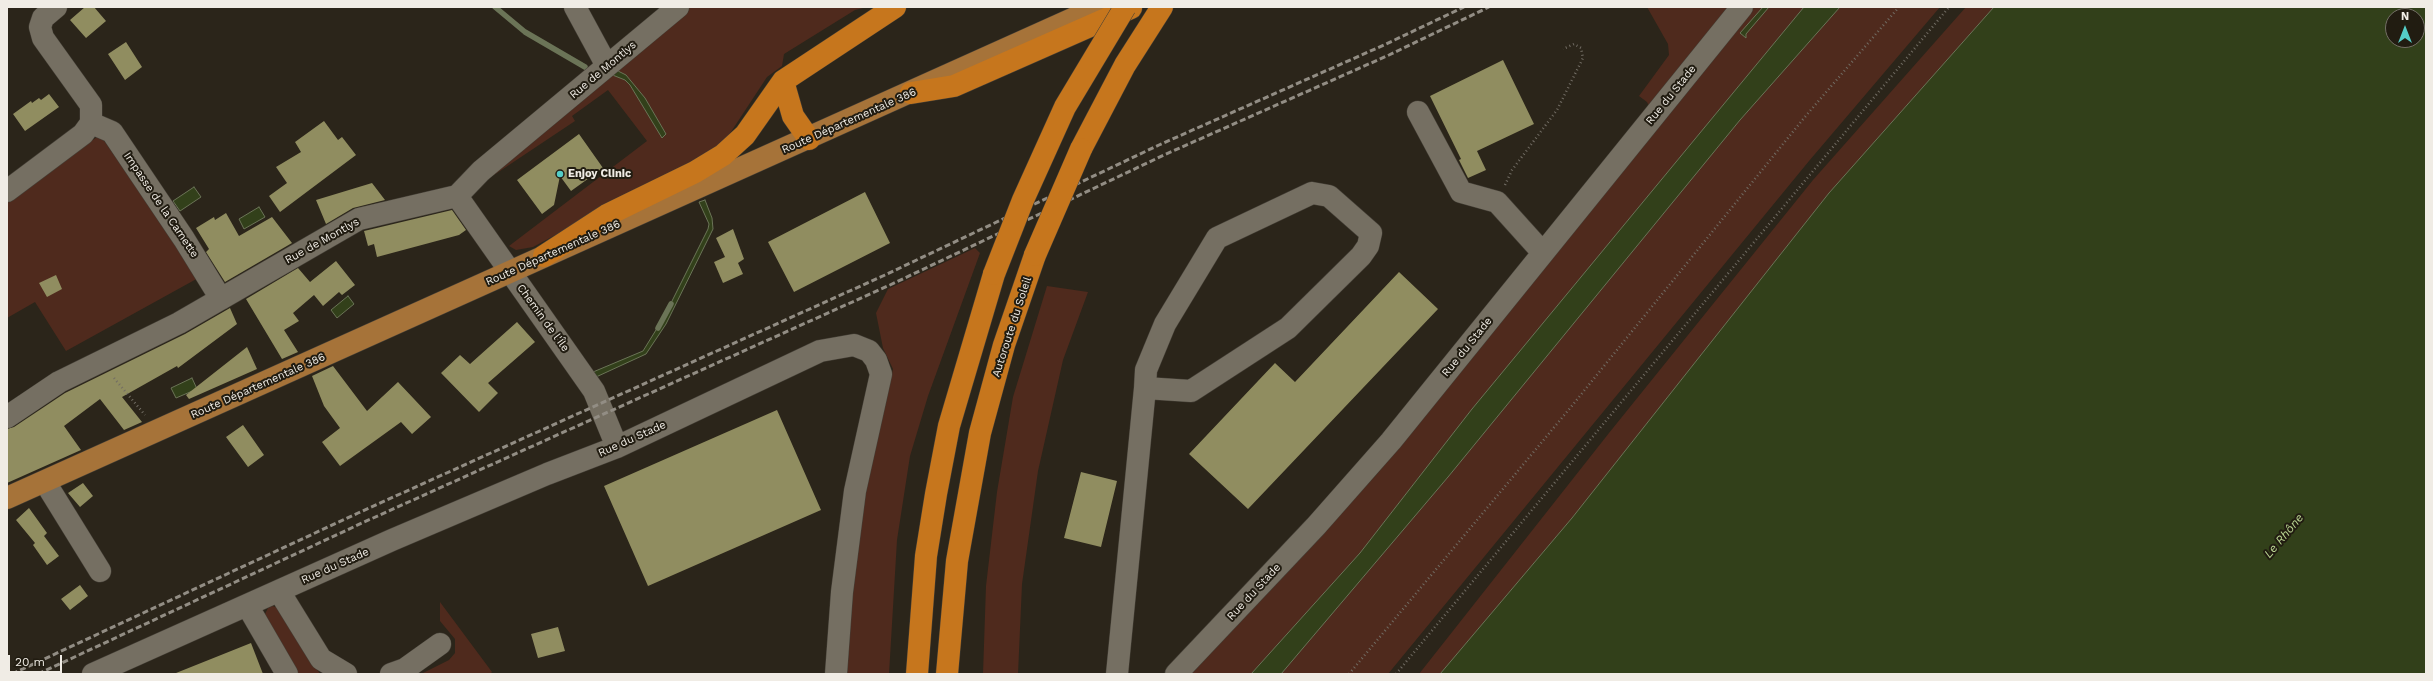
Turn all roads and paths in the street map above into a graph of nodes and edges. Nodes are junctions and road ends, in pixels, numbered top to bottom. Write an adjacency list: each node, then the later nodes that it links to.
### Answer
1 (56, 7): 17 (street)
2 (575, 7): 13 (street)
3 (678, 7): 13 (street, Rue de Montlys)
4 (895, 7): 14 (highway)
5 (1099, 7): 15 (main road, Route Départementale 386)
6 (1125, 7): 42 (highway, bridge)
7 (1132, 7): 15 (highway)
8 (1162, 7): 43 (highway, Autoroute du Soleil, bridge)
9 (1742, 7): 22 (street, Rue du Stade)
10 (1899, 7): 46 (path)
11 (1949, 7): 47 (path)
12 (1563, 49): 21 (path)
13 (607, 66): 20 (street, Rue de Montlys)
14 (783, 81): 18 (highway); 23 (highway)
15 (911, 93): 18 (main road, Route Départementale 386)
16 (1418, 112): 21 (street)
17 (90, 123): 19 (street); 25 (street, Impasse de la Camette)
18 (809, 139): 23 (main road, Route Départementale 386)
19 (7, 191)
20 (457, 196): 24 (street, Chemin de l'Île); 25 (street, Rue de Montlys)
21 (1497, 202): 22 (street)
22 (1543, 253): 45 (street, Rue du Stade)
23 (544, 256): 24 (main road, Route Départementale 386)
24 (509, 272): 29 (main road, Route Départementale 386); 30 (street, Chemin de l'Île)
25 (221, 299): 26 (street, Rue de Montlys)
26 (99, 360): 28 (street, Rue de Montlys); 29 (path)
27 (1145, 388): 27 (street); 44 (street)
28 (7, 417)
29 (157, 431): 31 (main road, Route Départementale 386)
30 (617, 447): 34 (street, Rue du Stade); 41 (street, Rue du Stade)
31 (45, 482): 32 (main road, Route Départementale 386); 33 (street)
32 (7, 498)
33 (100, 572)
34 (279, 591): 35 (street, Rue du Stade); 39 (street)
35 (247, 605): 37 (street, Rue du Stade); 38 (street)
36 (440, 644): 40 (street)
37 (94, 674)
38 (287, 674)
39 (346, 674)
40 (391, 674)
41 (836, 674)
42 (917, 674)
43 (947, 674)
44 (1117, 674)
45 (1176, 674)
46 (1349, 674)
47 (1396, 674)

